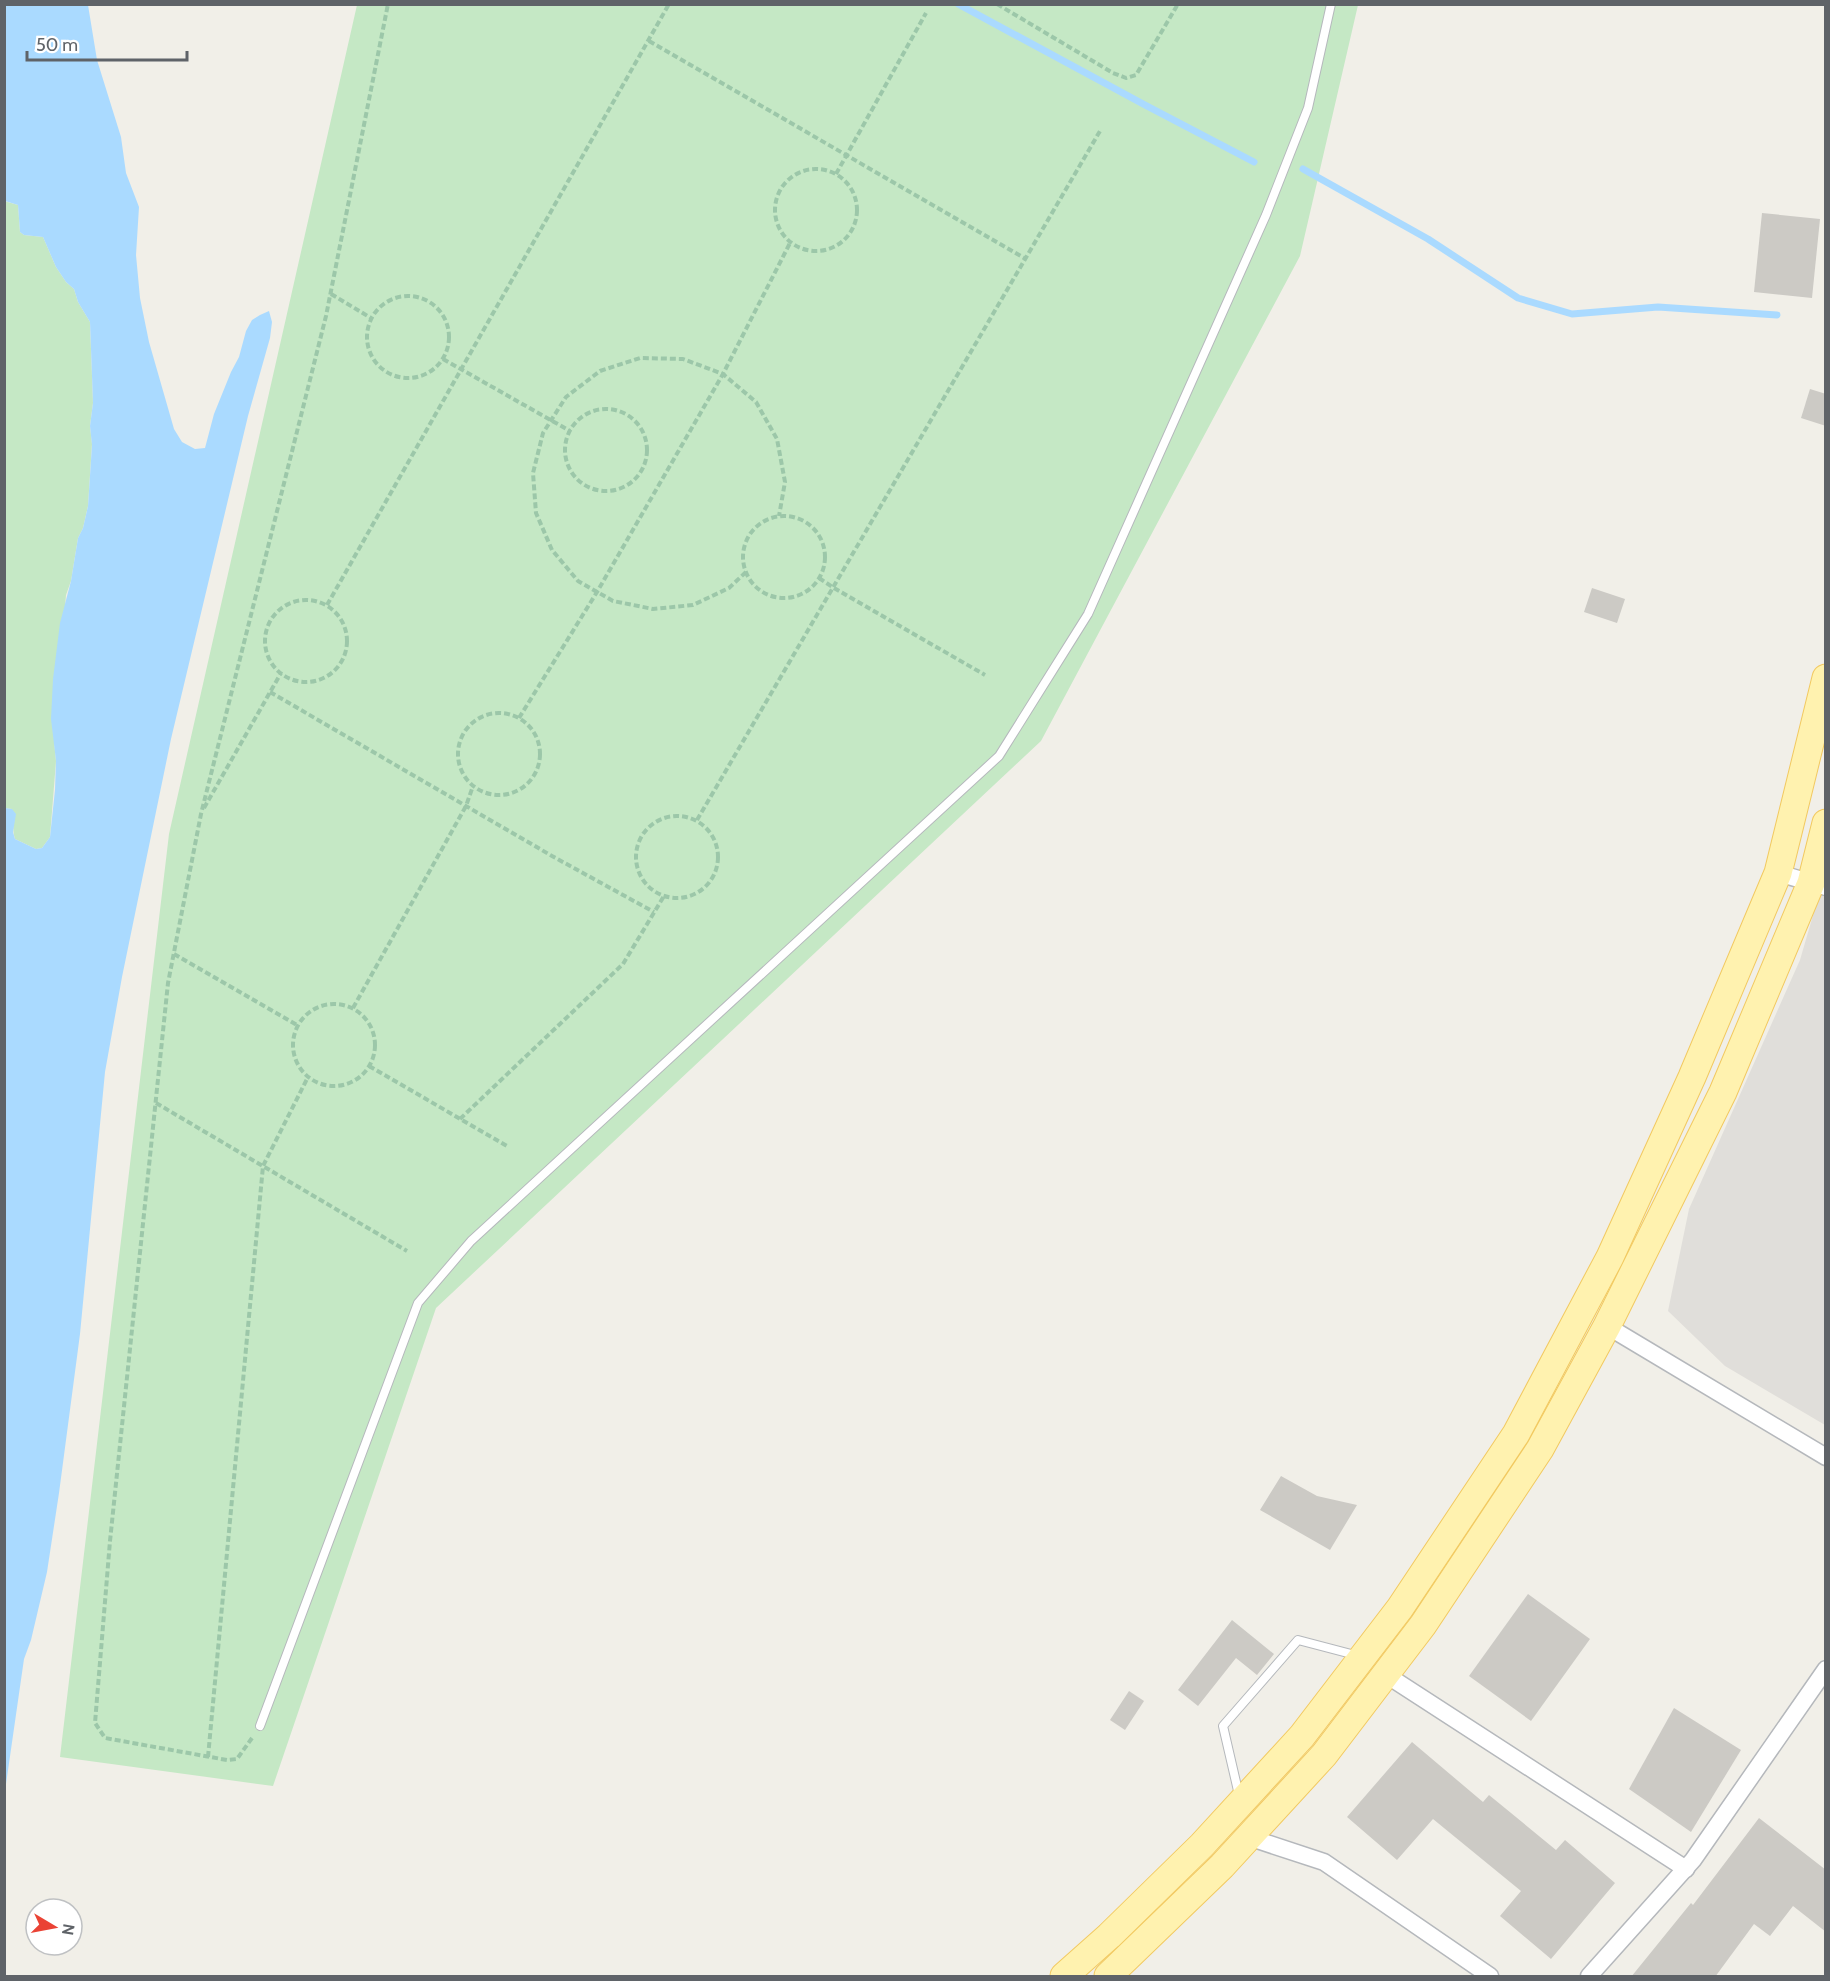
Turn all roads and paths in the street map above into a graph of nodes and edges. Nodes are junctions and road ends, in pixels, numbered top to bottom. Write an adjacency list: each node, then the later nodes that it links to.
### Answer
1 (388, 4): 13 (path)
2 (669, 4): 7 (path)
3 (997, 4): 4 (path)
4 (1178, 4)
5 (1331, 4): 55 (lane)
6 (926, 13): 9 (path)
7 (649, 41): 9 (path); 16 (path)
8 (1100, 131): 12 (path)
9 (847, 156): 10 (path); 12 (path)
10 (836, 174): 11 (path); 11 (path)
11 (790, 243): 17 (path)
12 (1026, 259): 23 (path)
13 (331, 294): 14 (path); 33 (path)
14 (371, 318): 15 (path); 15 (path)
15 (443, 359): 16 (path)
16 (462, 370): 18 (path); 25 (path)
17 (723, 374): 18 (path); 20 (path); 24 (path)
18 (551, 420): 19 (path); 24 (path)
19 (570, 431): 19 (path)
20 (778, 516): 21 (path); 22 (path)
21 (746, 572): 22 (path); 24 (path)
22 (819, 578): 23 (path)
23 (834, 588): 27 (path); 34 (path)
24 (597, 592): 30 (path)
25 (327, 605): 26 (path); 26 (path)
26 (281, 674): 29 (path)
27 (985, 675)
28 (1826, 678): 36 (main road)
29 (270, 692): 32 (path); 33 (path)
30 (519, 718): 31 (path); 31 (path)
31 (473, 786): 32 (path)
32 (466, 806): 39 (path); 41 (path)
33 (201, 814): 40 (path)
34 (697, 820): 38 (path); 38 (path)
35 (1826, 824): 37 (main road)
36 (1778, 873): 37 (street); 52 (main road)
37 (1818, 885): 50 (main road)
38 (663, 896): 39 (path)
39 (654, 912): 46 (path)
40 (174, 954): 42 (path); 45 (path)
41 (353, 1008): 42 (path); 43 (path)
42 (297, 1025): 44 (path)
43 (369, 1066): 44 (path); 46 (path)
44 (308, 1077): 48 (path)
45 (156, 1103): 48 (path); 56 (path)
46 (460, 1119): 47 (path)
47 (507, 1146)
48 (263, 1166): 49 (path); 56 (path)
49 (407, 1251)
50 (1607, 1326): 51 (street); 54 (main road)
51 (1826, 1457)
52 (1363, 1657): 57 (main road); 57 (lane)
53 (1826, 1669): 59 (street)
54 (1385, 1674): 58 (main road); 59 (street)
55 (260, 1726): 56 (path)
56 (208, 1757)
57 (1241, 1802): 60 (main road)
58 (1248, 1837): 61 (main road); 62 (street)
59 (1686, 1869): 63 (street)
60 (1064, 1977)
61 (1108, 1977)
62 (1490, 1977)
63 (1589, 1977)

